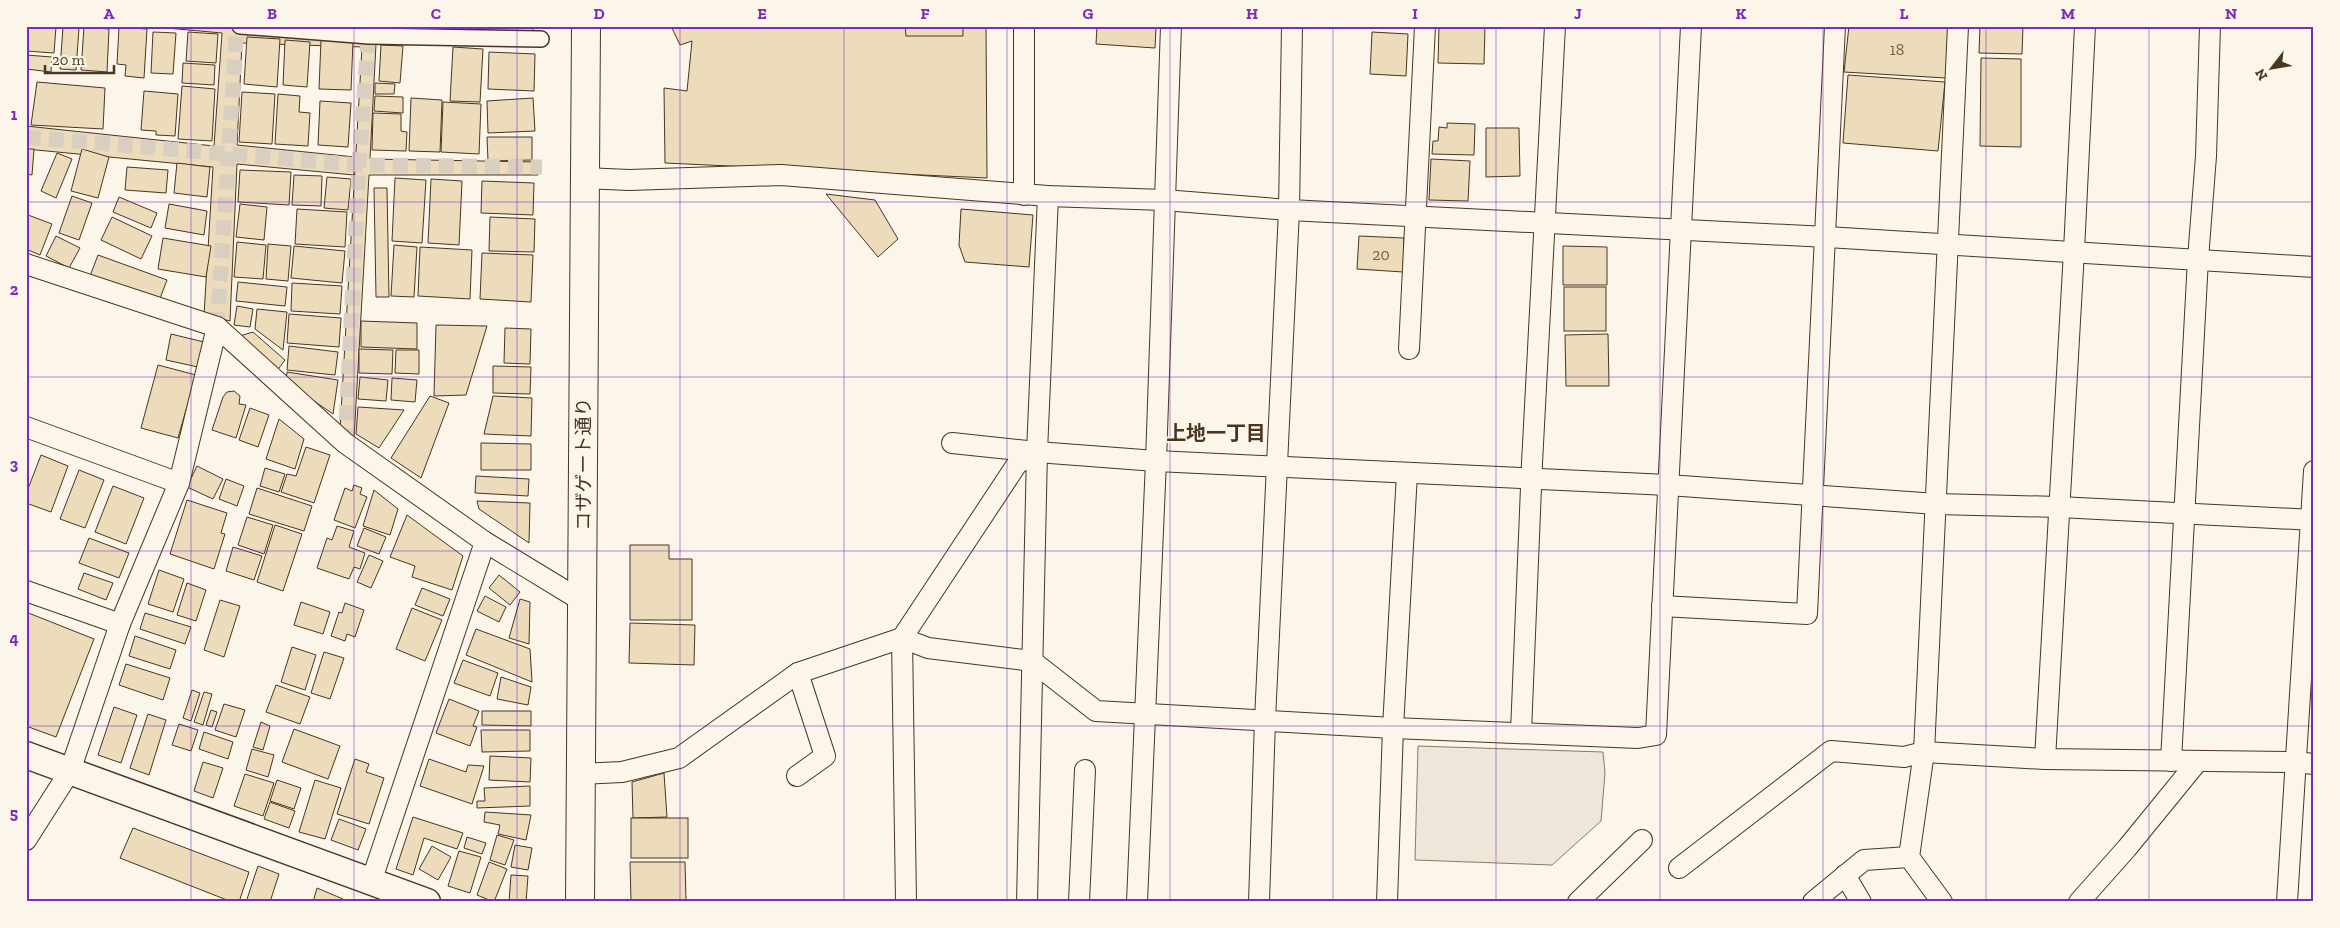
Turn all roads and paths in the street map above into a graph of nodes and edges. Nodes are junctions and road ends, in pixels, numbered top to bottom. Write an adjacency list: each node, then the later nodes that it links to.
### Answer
1 (240, 26): 13 (street)
2 (586, 26): 14 (main road, コザゲート通り)
3 (1024, 26): 15 (street)
4 (1171, 26): 17 (street)
5 (1292, 26): 18 (street)
6 (1425, 26): 19 (street)
7 (1555, 26): 20 (street)
8 (1691, 26): 21 (street)
9 (1836, 26): 22 (street)
10 (1958, 26): 23 (street)
11 (2085, 26): 24 (street)
12 (2210, 26): 25 (street)
13 (541, 39)
14 (584, 178): 15 (street); 47 (main road, コザゲート通り)
15 (1024, 195): 16 (street)
16 (1048, 196): 17 (street); 32 (street)
17 (1164, 200): 18 (street); 33 (street)
18 (1289, 210): 19 (street); 34 (street)
19 (1416, 216): 20 (street); 29 (street)
20 (1544, 222): 21 (street); 37 (street)
21 (1679, 230): 22 (street); 39 (street)
22 (1827, 237): 23 (street); 40 (street)
23 (1946, 244): 24 (street); 41 (street)
24 (2074, 251): 25 (street); 42 (street)
25 (2198, 259): 27 (street); 43 (street)
26 (26, 264): 28 (street)
27 (2314, 267)
28 (217, 327): 38 (street); 45 (street)
29 (1409, 349)
30 (26, 427): 38 (street)
31 (952, 443): 32 (street)
32 (1037, 452): 33 (street); 50 (street); 51 (street)
33 (1156, 461): 34 (street); 53 (street)
34 (1278, 466): 36 (street); 54 (street)
35 (2314, 471): 44 (street)
36 (1407, 472): 37 (street); 55 (street)
37 (1532, 479): 39 (street); 56 (street)
38 (179, 483): 49 (street)
39 (1668, 485): 40 (street); 48 (street)
40 (1814, 494): 41 (street); 48 (street)
41 (1937, 504): 42 (street); 57 (street)
42 (2059, 507): 43 (street); 59 (street)
43 (2184, 515): 44 (street); 60 (street)
44 (2312, 520): 62 (street)
45 (484, 542): 47 (street); 72 (street)
46 (26, 591): 49 (street)
47 (582, 601): 65 (main road, コザゲート通り)
48 (1662, 606): 56 (street)
49 (120, 624): 64 (street)
50 (902, 638): 51 (street); 52 (street); 75 (street)
51 (1032, 662): 53 (street); 76 (street)
52 (798, 673): 65 (street); 66 (street)
53 (1144, 714): 54 (street); 78 (street)
54 (1265, 720): 55 (street); 79 (street)
55 (1393, 728): 56 (street); 80 (street)
56 (1521, 732)
57 (1924, 752): 59 (street); 69 (street); 70 (street)
58 (26, 755): 64 (street)
59 (2045, 759): 60 (street)
60 (2170, 760): 61 (street)
61 (2198, 760): 62 (street); 85 (street)
62 (2304, 763): 86 (street)
63 (1085, 770): 77 (street)
64 (70, 771): 67 (street); 72 (street)
65 (580, 774): 74 (main road, コザゲート通り)
66 (797, 776)
67 (26, 840)
68 (1642, 840): 81 (street)
69 (1909, 857): 71 (street); 84 (street)
70 (1679, 868)
71 (1845, 875): 82 (street); 83 (street)
72 (371, 882): 73 (street)
73 (426, 902)
74 (580, 902)
75 (906, 902)
76 (1027, 902)
77 (1079, 902)
78 (1137, 902)
79 (1259, 902)
80 (1387, 902)
81 (1578, 902)
82 (1813, 902)
83 (1861, 902)
84 (1942, 902)
85 (2079, 902)
86 (2287, 902)

